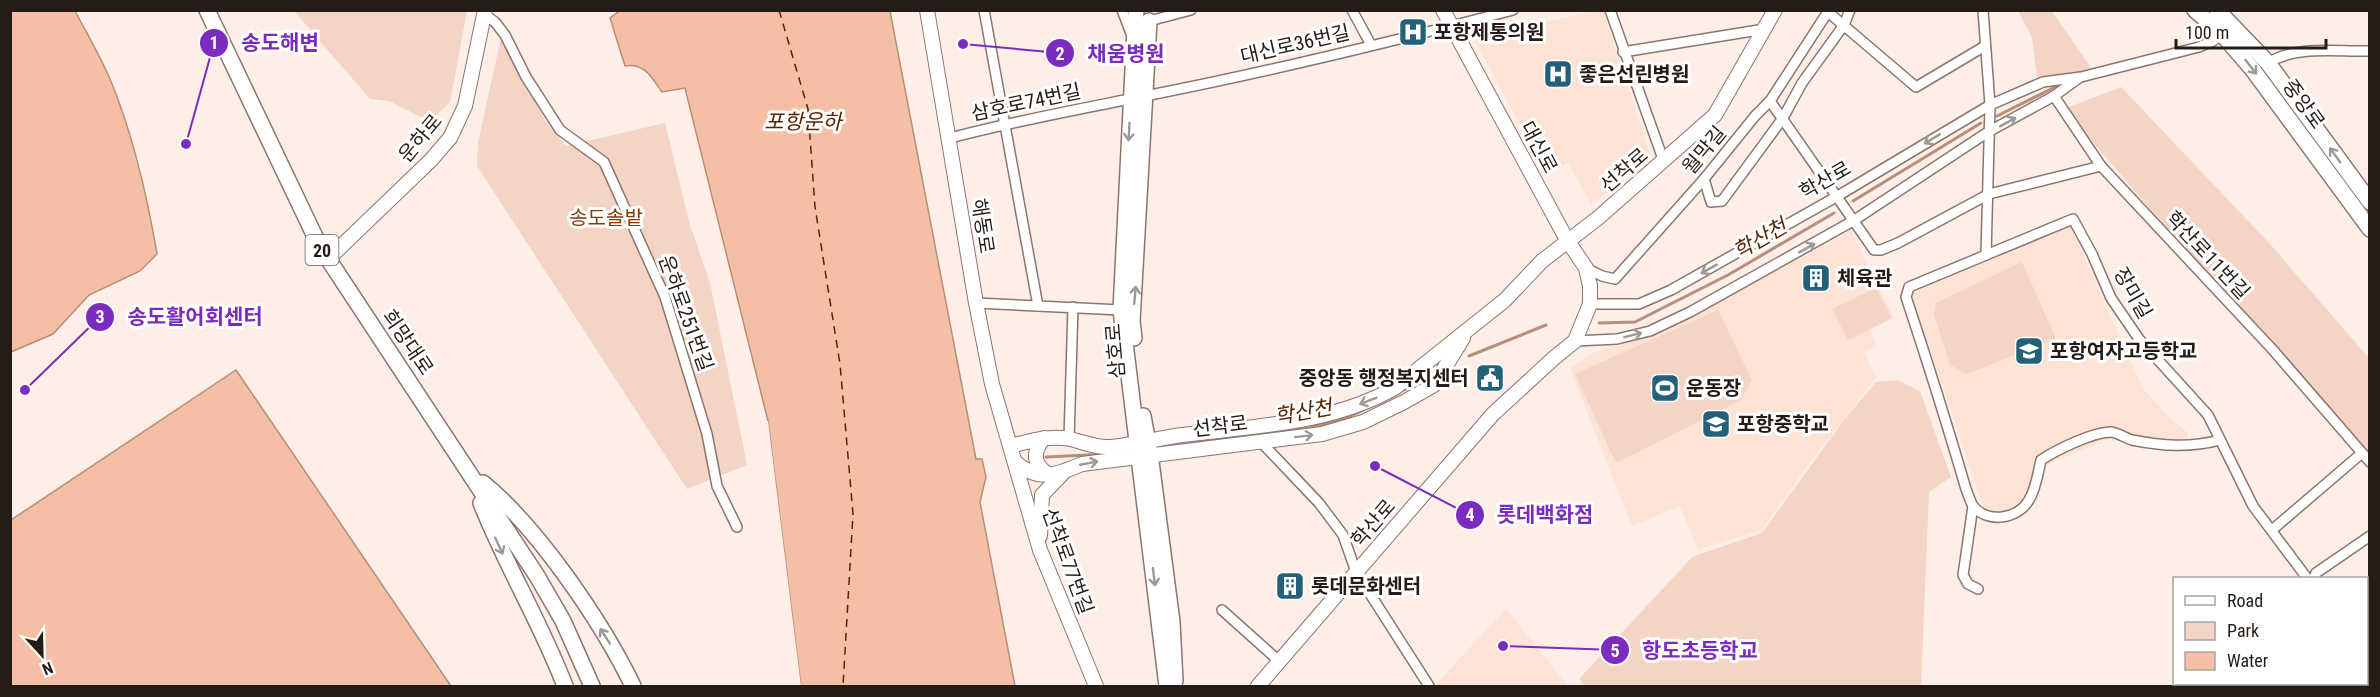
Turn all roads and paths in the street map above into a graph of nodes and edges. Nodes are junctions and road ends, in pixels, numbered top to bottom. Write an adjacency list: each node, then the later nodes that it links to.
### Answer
1 (207, 10): 48 (main road, 희망대로 / 20)
2 (927, 10): 37 (street, 해동로)
3 (984, 10): 35 (street)
4 (1122, 10): 23 (street)
5 (1136, 10): 23 (main road, 삼호로)
6 (1191, 10): 18 (street)
7 (1352, 10): 24 (street)
8 (1443, 10): 20 (street, 대신로)
9 (1513, 10): 20 (street, 대신로36번길)
10 (1610, 10): 27 (street)
11 (1775, 10): 21 (street, 선착로)
12 (1850, 10): 19 (street)
13 (1983, 10): 25 (street)
14 (2195, 10): 22 (main road, 중앙로)
15 (2217, 10): 22 (main road, 중앙로)
16 (1828, 11): 19 (street); 32 (street, 월막길)
17 (484, 12): 48 (street, 운하로); 69 (street, 운하로251번길)
18 (1149, 16): 31 (main road, 삼호로)
19 (1844, 25): 25 (street); 34 (street)
20 (1452, 27): 24 (street, 대신로36번길); 46 (street, 대신로)
21 (1765, 29): 27 (street); 38 (street, 선착로)
22 (2227, 29): 28 (main road, 중앙로); 29 (street, 학산로); 45 (main road, 중앙로, one-way to 45)
23 (1134, 41): 31 (main road, 삼호로)
24 (1371, 45): 31 (street, 대신로36번길)
25 (1985, 45): 33 (street)
26 (2370, 51): 28 (street)
27 (1623, 52): 38 (street)
28 (2268, 63): 43 (main road, 중앙로, one-way to 28)
29 (2081, 77): 30 (street, 학산로); 33 (street, 학산로)
30 (2054, 96): 36 (street, 학산로, one-way to 30); 39 (street, 학산로11번길)
31 (1138, 97): 35 (street, 삼호로74번길); 54 (main road, 삼호로, one-way to 54); 62 (main road, 삼호로, one-way to 31)
32 (1770, 101): 34 (street); 40 (street, 월막길)
33 (1990, 105): 36 (street); 42 (street, 학산로, one-way to 42)
34 (1783, 118): 40 (street); 42 (street)
35 (1005, 123): 37 (street, 삼호로74번길); 52 (street)
36 (1988, 132): 41 (street); 44 (street, 학산로)
37 (950, 138): 50 (street, 해동로)
38 (1664, 162): 46 (street, 선착로)
39 (2101, 166): 41 (street); 63 (street, 학산로11번길)
40 (1704, 179): 49 (street, 월막길)
41 (1989, 194): 44 (street); 47 (street)
42 (1836, 197): 44 (street); 51 (street, 학산로, one-way to 51)
43 (2370, 202)
44 (1854, 221): 56 (street, 학산로, one-way to 44)
45 (2370, 230)
46 (1567, 240): 49 (street, 대신로); 55 (street, 선착로)
47 (1986, 255): 59 (street, 장미길); 68 (street)
48 (328, 259): 66 (main road, 희망대로 / 20)
49 (1586, 268): 51 (street, 대신로)
50 (976, 303): 52 (street); 61 (street, 해동로)
51 (1590, 303): 56 (street, 학산로)
52 (1038, 306): 53 (street)
53 (1073, 307): 54 (street); 58 (street)
54 (1121, 309): 62 (main road, 삼호로)
55 (1467, 332): 60 (street, 선착로, one-way to 55); 62 (street, 선착로, one-way to 62)
56 (1575, 341): 73 (street, 학산로)
57 (1044, 438): 58 (street, 선착로); 61 (street, 선착로); 67 (street)
58 (1068, 439): 62 (street, 선착로)
59 (2220, 440): 68 (street); 70 (street, 장미길)
60 (1260, 441): 62 (street, 선착로); 73 (street)
61 (1011, 446): 65 (street, 선착로77번길)
62 (1144, 448): 67 (street, 선착로, one-way to 62); 83 (main road, 삼호로, one-way to 83); 84 (main road, 삼호로)
63 (2362, 453): 64 (street, 학산로11번길); 70 (street)
64 (2370, 462)
65 (1016, 463): 67 (street); 72 (street, 선착로77번길)
66 (469, 472): 79 (main road, one-way to 79); 80 (main road, 희망대로 / 20); 81 (main road, one-way to 66)
67 (1056, 474): 72 (street)
68 (1973, 506): 76 (street)
69 (737, 527)
70 (2272, 530): 74 (street, 장미길)
71 (2370, 536): 75 (street)
72 (1040, 550): 82 (street, 선착로77번길)
73 (1356, 572): 78 (street, 학산로); 86 (street)
74 (2306, 577)
75 (2315, 577)
76 (1978, 589)
77 (1222, 610): 78 (street)
78 (1279, 661): 85 (street, 학산로)
79 (566, 687)
80 (592, 687)
81 (633, 687)
82 (1096, 687)
83 (1167, 687)
84 (1176, 687)
85 (1258, 687)
86 (1429, 687)

